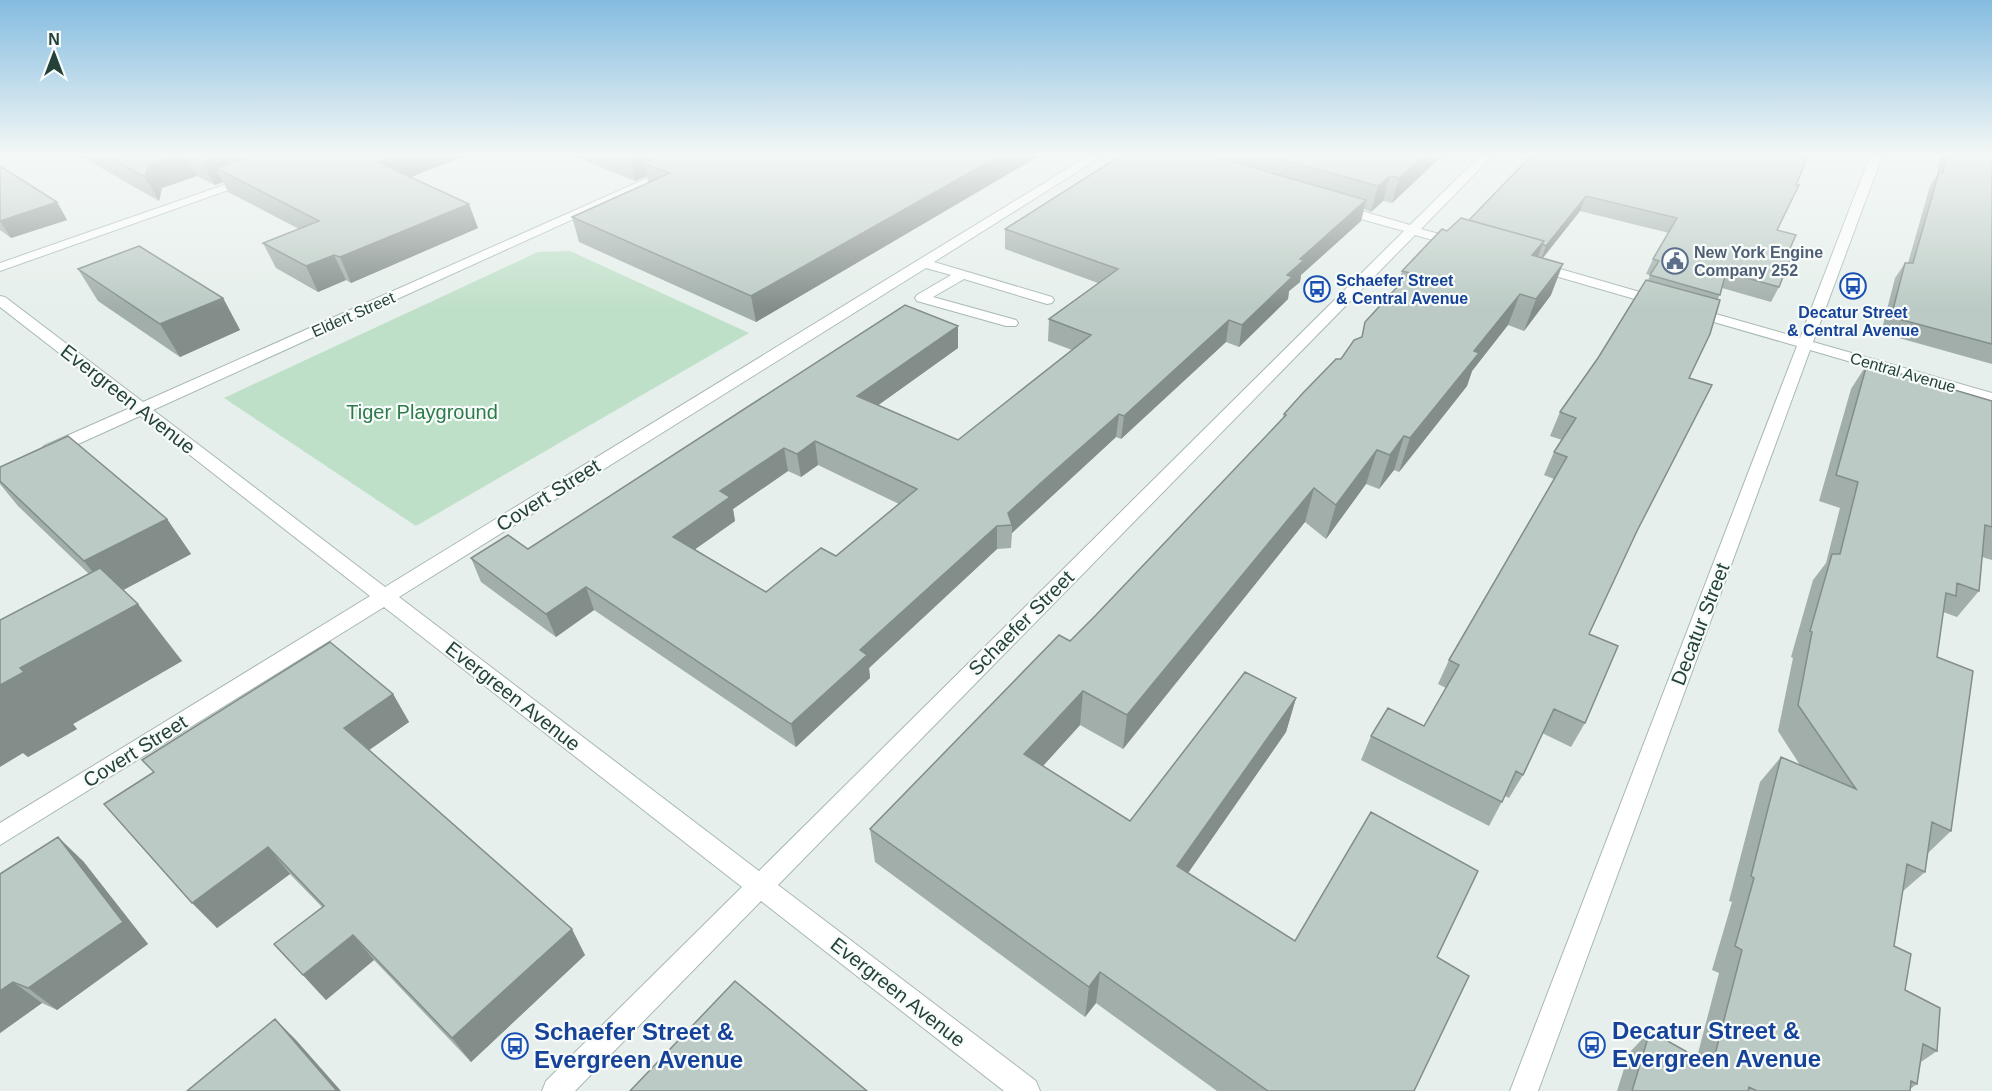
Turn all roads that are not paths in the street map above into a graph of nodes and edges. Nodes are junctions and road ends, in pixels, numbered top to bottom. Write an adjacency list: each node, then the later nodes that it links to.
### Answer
1 (171, 207): 11 (street)
2 (592, 207): 18 (street, Eldert Street)
3 (1014, 207): 9 (street, Covert Street)
4 (1335, 207): 7 (street)
5 (1436, 207): 7 (street, Schaefer Street)
6 (1857, 207): 16 (street, Decatur Street)
7 (1413, 230): 8 (street); 22 (street, Schaefer Street)
8 (1472, 247)
9 (924, 263): 12 (street); 20 (street, Covert Street)
10 (1528, 264): 16 (street, Central Avenue)
11 (0, 267)
12 (963, 274): 14 (street); 15 (street)
13 (0, 300): 18 (street, Evergreen Avenue)
14 (1047, 300)
15 (1011, 323)
16 (1806, 344): 17 (street, Central Avenue); 25 (street, Decatur Street)
17 (1992, 398)
18 (141, 409): 19 (street, Eldert Street); 20 (street, Evergreen Avenue)
19 (33, 458)
20 (385, 596): 21 (street, Covert Street); 22 (street, Evergreen Avenue)
21 (0, 835)
22 (760, 886): 23 (street, Schaefer Street); 24 (street, Evergreen Avenue)
23 (556, 1091)
24 (1026, 1091)
25 (1524, 1091)

